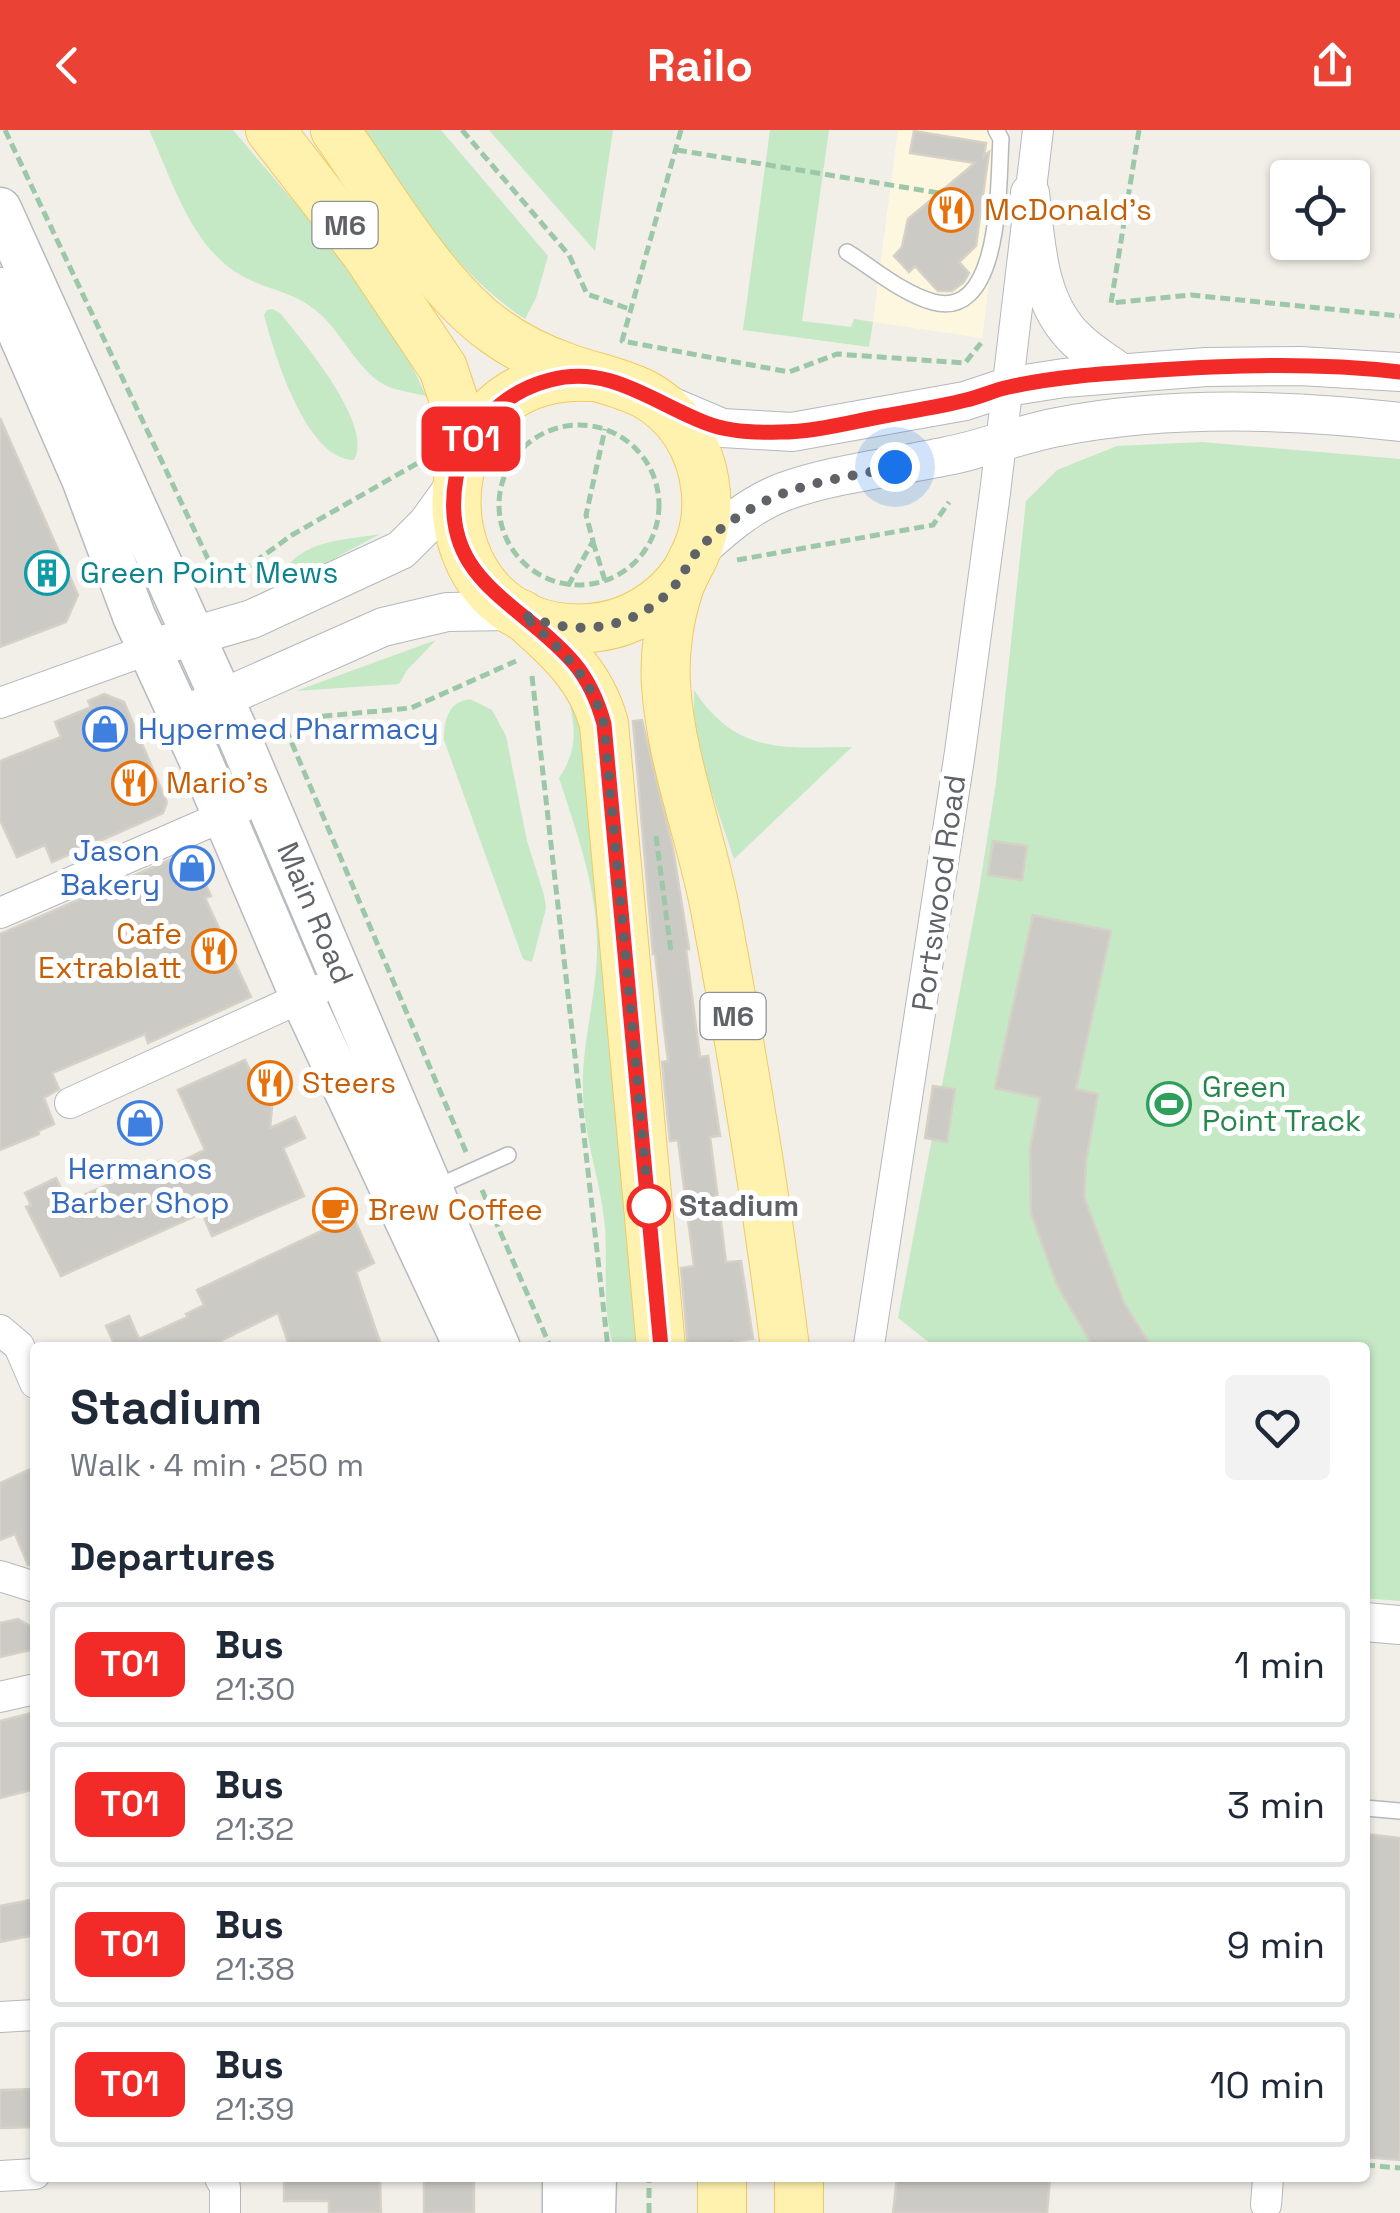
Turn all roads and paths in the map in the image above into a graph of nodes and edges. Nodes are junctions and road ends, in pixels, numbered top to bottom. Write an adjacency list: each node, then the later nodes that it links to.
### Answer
1 (6, 130): 26 (path)
2 (270, 130): 26 (main road, M6)
3 (336, 130): 20 (main road, M6)
4 (462, 130): 15 (path)
5 (681, 130): 9 (path)
6 (996, 130): 13 (lane)
7 (1038, 130): 11 (street, Portswood Road)
8 (1139, 130): 16 (path)
9 (677, 150): 10 (path); 15 (path)
10 (939, 193)
11 (1030, 193): 19 (street); 21 (street, Portswood Road)
12 (0, 208): 34 (main road, Main Road)
13 (847, 252)
14 (0, 289): 35 (main road, Main Road)
15 (632, 310): 17 (path)
16 (1400, 316)
17 (981, 343)
18 (1400, 372): 19 (street)
19 (1121, 373): 21 (street)
20 (596, 377): 22 (main road, M6); 26 (main road, M6)
21 (1007, 387): 22 (street); 25 (street, Portswood Road)
22 (652, 398): 29 (main road, M6)
23 (1400, 422): 25 (street)
24 (604, 429): 28 (path); 30 (path); 31 (path)
25 (1000, 441): 29 (street); 57 (street, Portswood Road)
26 (448, 468): 33 (main road, M6); 34 (street)
27 (949, 502): 29 (path)
28 (593, 541): 30 (path); 31 (path)
29 (705, 562): 33 (main road, M6); 50 (main road, M6)
30 (605, 582): 31 (path); 32 (path)
31 (568, 586): 33 (path)
32 (608, 591)
33 (533, 619): 37 (street); 47 (path); 56 (main road, M6)
34 (194, 636): 35 (street); 37 (main road, Main Road)
35 (150, 650): 38 (street); 39 (main road, Main Road)
36 (532, 674): 55 (path)
37 (222, 698): 39 (street); 40 (main road, Main Road)
38 (0, 702)
39 (180, 716): 41 (main road, Main Road)
40 (266, 798): 41 (street); 43 (main road, Main Road)
41 (224, 816): 42 (street); 44 (main road, Main Road)
42 (0, 914)
43 (342, 978): 44 (street); 48 (main road, Main Road)
44 (302, 998): 45 (street); 48 (main road, Main Road)
45 (70, 1103)
46 (508, 1155): 47 (lane)
47 (474, 1172): 48 (lane); 54 (path)
48 (415, 1197): 49 (main road, Main Road)
49 (454, 1284): 52 (main road, Main Road); 53 (main road, Main Road)
50 (782, 1325)
51 (1, 1330): 58 (street)
52 (465, 1342)
53 (494, 1342)
54 (548, 1342)
55 (607, 1342)
56 (659, 1342)
57 (869, 1342)
58 (30, 1372)
59 (0, 1576): 60 (street)
60 (30, 1585)
61 (1370, 1622): 62 (street)
62 (1400, 1625)
63 (1370, 1647): 64 (street)
64 (1400, 1650)
65 (30, 1690): 66 (street)
66 (0, 1697)
67 (1370, 1808): 68 (lane)
68 (1400, 1811)
69 (30, 2015): 70 (street)
70 (0, 2017)
71 (1370, 2165): 72 (path)
72 (1400, 2168)
73 (30, 2174): 74 (street)
74 (0, 2176)
75 (222, 2182): 81 (street)
76 (564, 2182): 82 (main road)
77 (594, 2182): 83 (main road)
78 (649, 2182): 84 (path)
79 (722, 2182): 85 (main road)
80 (799, 2182): 86 (main road)
81 (224, 2213)
82 (564, 2213)
83 (594, 2213)
84 (649, 2213)
85 (722, 2213)
86 (799, 2213)

